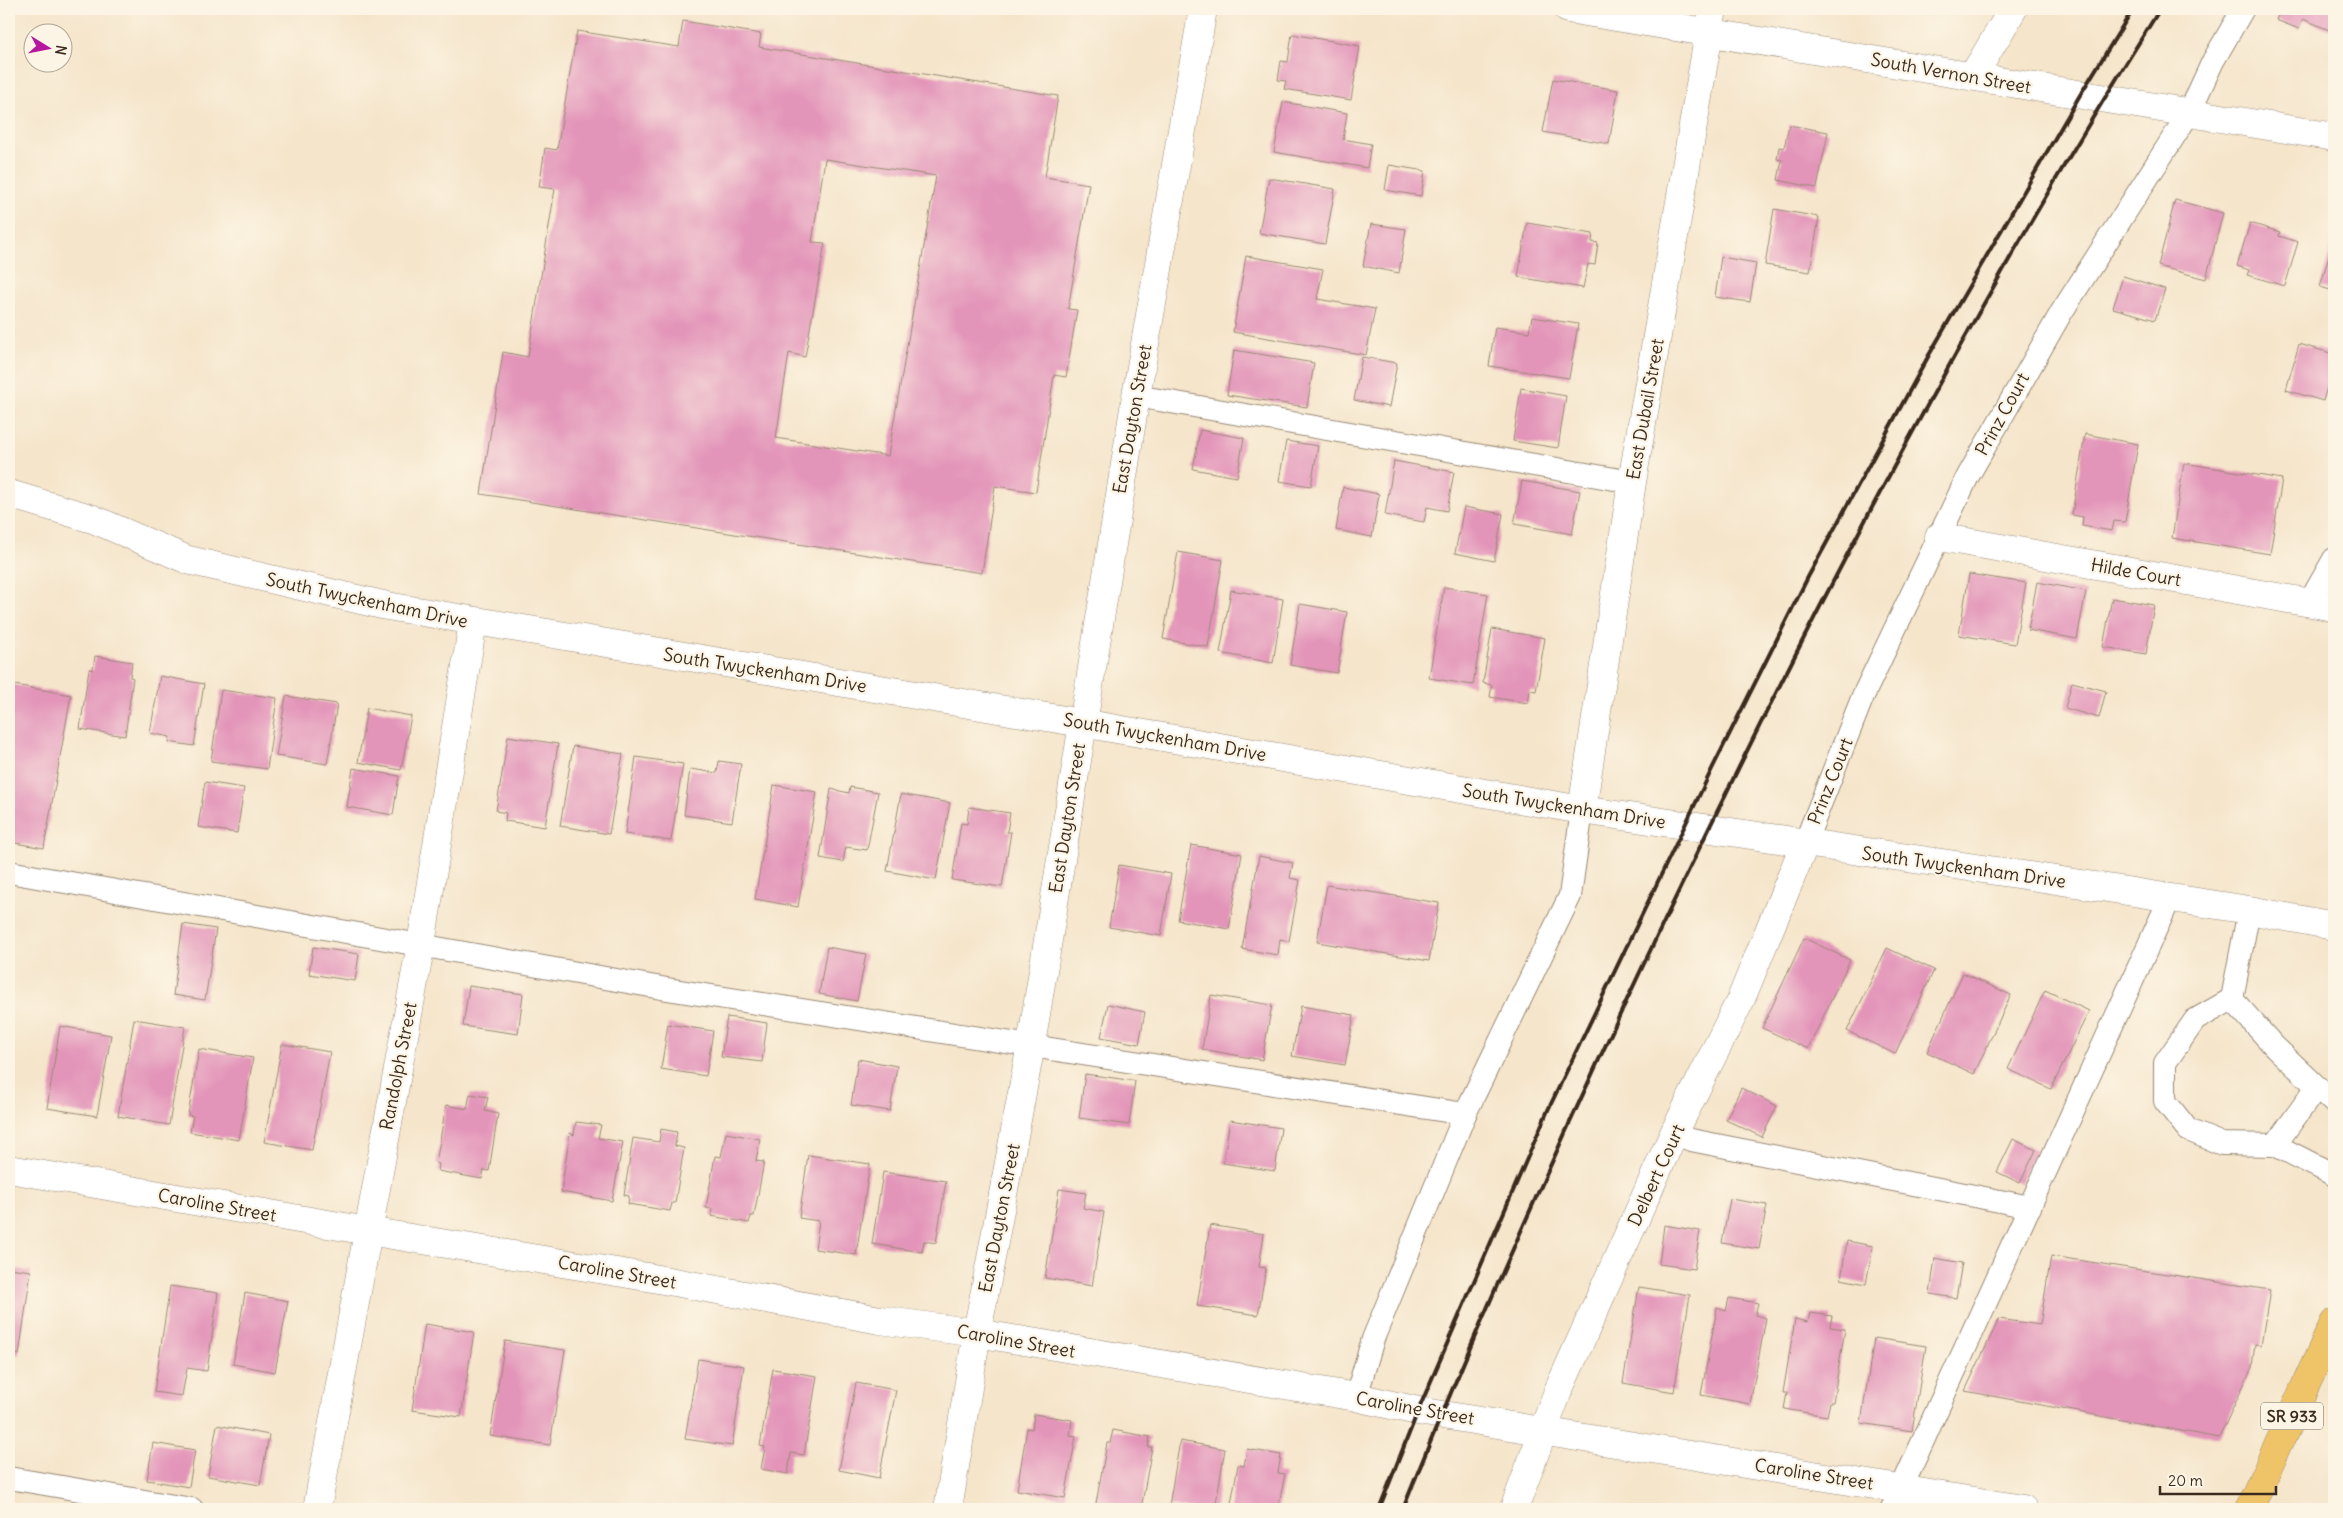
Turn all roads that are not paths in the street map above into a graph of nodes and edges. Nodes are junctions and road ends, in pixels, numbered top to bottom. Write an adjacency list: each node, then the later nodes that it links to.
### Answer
1 (1203, 9): 9 (street, East Dayton Street)
2 (1568, 9): 5 (street, South Vernon Street)
3 (2013, 9): 6 (street)
4 (2243, 9): 7 (lane, Prinz Court)
5 (1711, 21): 6 (street, South Vernon Street); 10 (street, East Dubail Street)
6 (1973, 76): 7 (street, South Vernon Street)
7 (2189, 113): 8 (street, South Vernon Street); 12 (lane, Prinz Court)
8 (2334, 137)
9 (1136, 396): 10 (lane); 16 (street, East Dayton Street)
10 (1632, 482): 17 (street, East Dubail Street)
11 (9, 494): 15 (street, South Twyckenham Drive)
12 (1939, 537): 14 (street, Hilde Court); 18 (lane, Prinz Court)
13 (2334, 559): 14 (lane)
14 (2322, 605)
15 (473, 622): 16 (street, South Twyckenham Drive); 23 (street, Randolph Street)
16 (1082, 722): 17 (street, South Twyckenham Drive); 25 (street, East Dayton Street)
17 (1582, 810): 18 (street, South Twyckenham Drive); 28 (lane)
18 (1805, 843): 20 (street, South Twyckenham Drive); 29 (street, Delbert Court)
19 (9, 872): 23 (lane)
20 (2170, 898): 21 (street, South Twyckenham Drive); 33 (lane)
21 (2249, 910): 22 (street, South Twyckenham Drive); 24 (lane)
22 (2334, 926)
23 (421, 944): 25 (lane); 34 (street, Randolph Street)
24 (2232, 1000): 26 (lane); 30 (lane)
25 (1031, 1045): 28 (lane); 36 (street, East Dayton Street)
26 (2317, 1087): 27 (lane); 30 (lane)
27 (2334, 1104)
28 (1465, 1114): 37 (lane)
29 (1674, 1133): 33 (lane); 38 (street, Delbert Court)
30 (2275, 1145): 32 (lane)
31 (9, 1169): 34 (street, Caroline Street)
32 (2334, 1175)
33 (2030, 1207): 40 (lane)
34 (368, 1231): 36 (street, Caroline Street); 42 (street, Randolph Street)
35 (2334, 1324): 46 (main road, SR 933)
36 (977, 1333): 37 (street, Caroline Street); 43 (street, East Dayton Street)
37 (1356, 1397): 38 (street, Caroline Street)
38 (1545, 1430): 40 (street, Caroline Street); 44 (street, Delbert Court)
39 (9, 1478): 41 (lane)
40 (1897, 1499): 45 (street, Caroline Street)
41 (192, 1509)
42 (317, 1509)
43 (948, 1509)
44 (1514, 1509)
45 (2023, 1509)
46 (2249, 1509)

